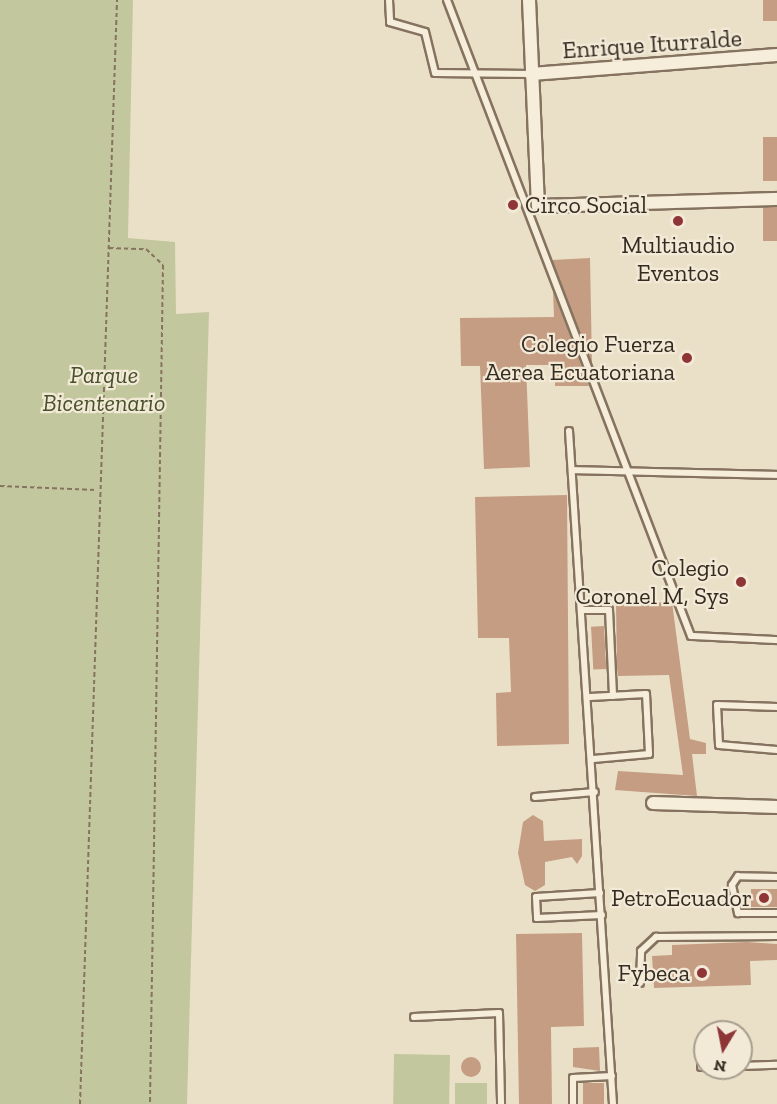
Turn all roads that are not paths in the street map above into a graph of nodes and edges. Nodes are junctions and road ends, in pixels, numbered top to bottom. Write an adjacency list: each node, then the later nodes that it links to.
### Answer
1 (389, 0): 5 (lane)
2 (447, 0): 11 (lane)
3 (529, 0): 5 (street, Enrique Iturralde)
4 (777, 55): 5 (street, Enrique Iturralde)
5 (531, 74): 6 (street, Enrique Iturralde)
6 (777, 199)
7 (569, 431): 8 (lane)
8 (572, 471): 9 (lane); 10 (lane)
9 (777, 475)
10 (583, 610): 12 (lane); 13 (lane)
11 (777, 640)
12 (613, 696): 13 (lane); 16 (lane)
13 (590, 697): 16 (lane)
14 (777, 707): 15 (lane)
15 (777, 750)
16 (593, 759): 17 (lane)
17 (595, 792): 18 (lane); 22 (lane)
18 (535, 797)
19 (653, 803): 20 (street)
20 (777, 807)
21 (777, 877): 23 (lane)
22 (600, 893): 24 (lane); 24 (lane)
23 (777, 913)
24 (602, 915): 30 (lane)
25 (777, 936): 26 (lane)
26 (640, 983)
27 (414, 1017): 31 (lane)
28 (777, 1065): 29 (lane)
29 (753, 1066)
30 (612, 1076): 32 (lane); 33 (lane)
31 (501, 1104)
32 (573, 1104)
33 (613, 1104)

